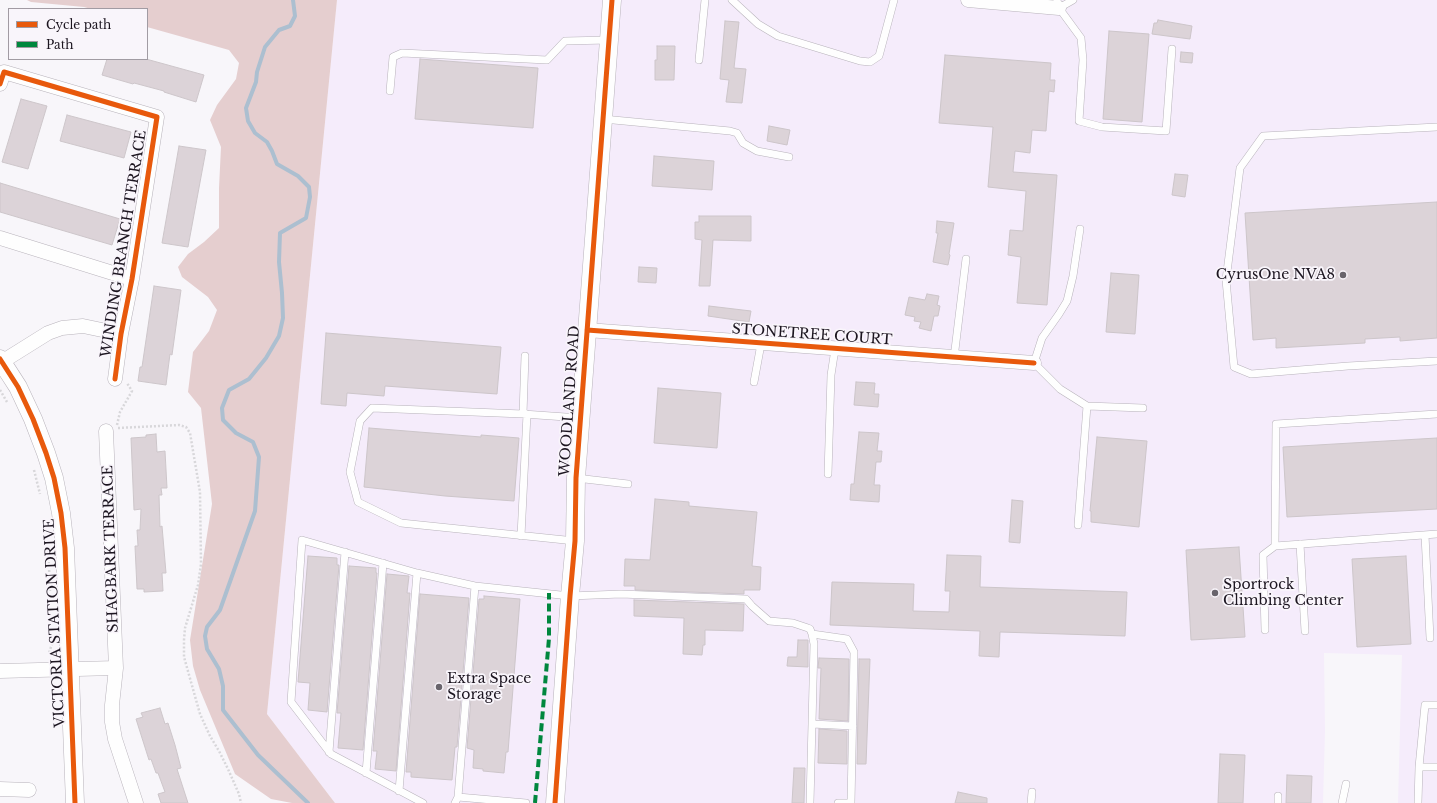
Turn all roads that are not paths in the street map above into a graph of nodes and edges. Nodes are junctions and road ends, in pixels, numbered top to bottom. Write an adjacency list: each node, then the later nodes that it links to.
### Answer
1 (612, 0): 8 (street, WOODLAND ROAD)
2 (705, 0): 10 (lane)
3 (732, 0): 4 (lane)
4 (894, 0)
5 (968, 0): 7 (street)
6 (1073, 0): 7 (lane)
7 (1058, 4): 9 (lane)
8 (608, 40): 12 (lane); 13 (street, WOODLAND ROAD)
9 (1172, 49)
10 (699, 60)
11 (0, 84): 19 (street, WINDING BRANCH TERRACE)
12 (390, 91)
13 (603, 119): 15 (lane); 20 (street, WOODLAND ROAD)
14 (1437, 127): 27 (lane)
15 (789, 158)
16 (1080, 229): 28 (lane)
17 (0, 238): 19 (street, WINDING BRANCH TERRACE)
18 (966, 259): 25 (lane)
19 (132, 279): 21 (street, WINDING BRANCH TERRACE)
20 (587, 330): 22 (street, STONETREE COURT); 35 (street, WOODLAND ROAD)
21 (121, 334): 26 (street); 29 (street, WINDING BRANCH TERRACE)
22 (761, 344): 23 (street, STONETREE COURT); 30 (lane)
23 (834, 349): 25 (street, STONETREE COURT); 37 (lane)
24 (525, 356): 33 (lane)
25 (954, 358): 28 (street, STONETREE COURT)
26 (1, 361): 57 (street, VICTORIA STATION DRIVE)
27 (1437, 361)
28 (1034, 363): 31 (lane)
29 (115, 377)
30 (754, 382)
31 (1087, 406): 32 (lane); 40 (lane)
32 (1143, 408)
33 (525, 414): 35 (lane); 43 (lane); 43 (lane)
34 (1437, 414): 46 (lane)
35 (580, 418): 38 (street, WOODLAND ROAD)
36 (106, 431): 56 (street, SHAGBARK TERRACE)
37 (828, 474)
38 (576, 478): 39 (lane); 44 (street, WOODLAND ROAD)
39 (628, 484)
40 (1078, 525)
41 (1437, 534): 42 (lane)
42 (1425, 535): 45 (lane); 55 (lane)
43 (521, 536): 44 (lane)
44 (576, 541): 51 (street, WOODLAND ROAD)
45 (1300, 544): 46 (lane); 53 (lane)
46 (1275, 546): 52 (lane)
47 (345, 552): 48 (lane); 62 (lane); 62 (lane)
48 (383, 563): 49 (lane); 65 (lane)
49 (418, 573): 50 (lane); 69 (lane)
50 (475, 586): 51 (lane); 71 (lane)
51 (570, 596): 54 (lane); 76 (street, WOODLAND ROAD)
52 (1265, 630)
53 (1305, 631)
54 (812, 634): 60 (lane); 61 (lane)
55 (1430, 638)
56 (116, 668): 57 (street); 73 (street, SHAGBARK TERRACE)
57 (70, 670): 58 (street); 72 (street, VICTORIA STATION DRIVE)
58 (0, 671)
59 (1437, 705): 63 (lane)
60 (812, 724): 61 (lane); 77 (lane)
61 (853, 726): 79 (lane)
62 (329, 752): 65 (lane)
63 (1419, 767): 64 (lane); 82 (lane)
64 (1437, 767)
65 (366, 773): 69 (lane)
66 (1346, 784): 81 (lane)
67 (0, 789): 68 (street)
68 (29, 790)
69 (399, 790): 74 (lane)
70 (1032, 792): 80 (lane)
71 (456, 800): 75 (lane)
72 (75, 803)
73 (136, 803)
74 (423, 803)
75 (526, 803)
76 (555, 803)
77 (810, 803)
78 (838, 803): 79 (lane)
79 (851, 803)
80 (1031, 803)
81 (1342, 803)
82 (1418, 803)

